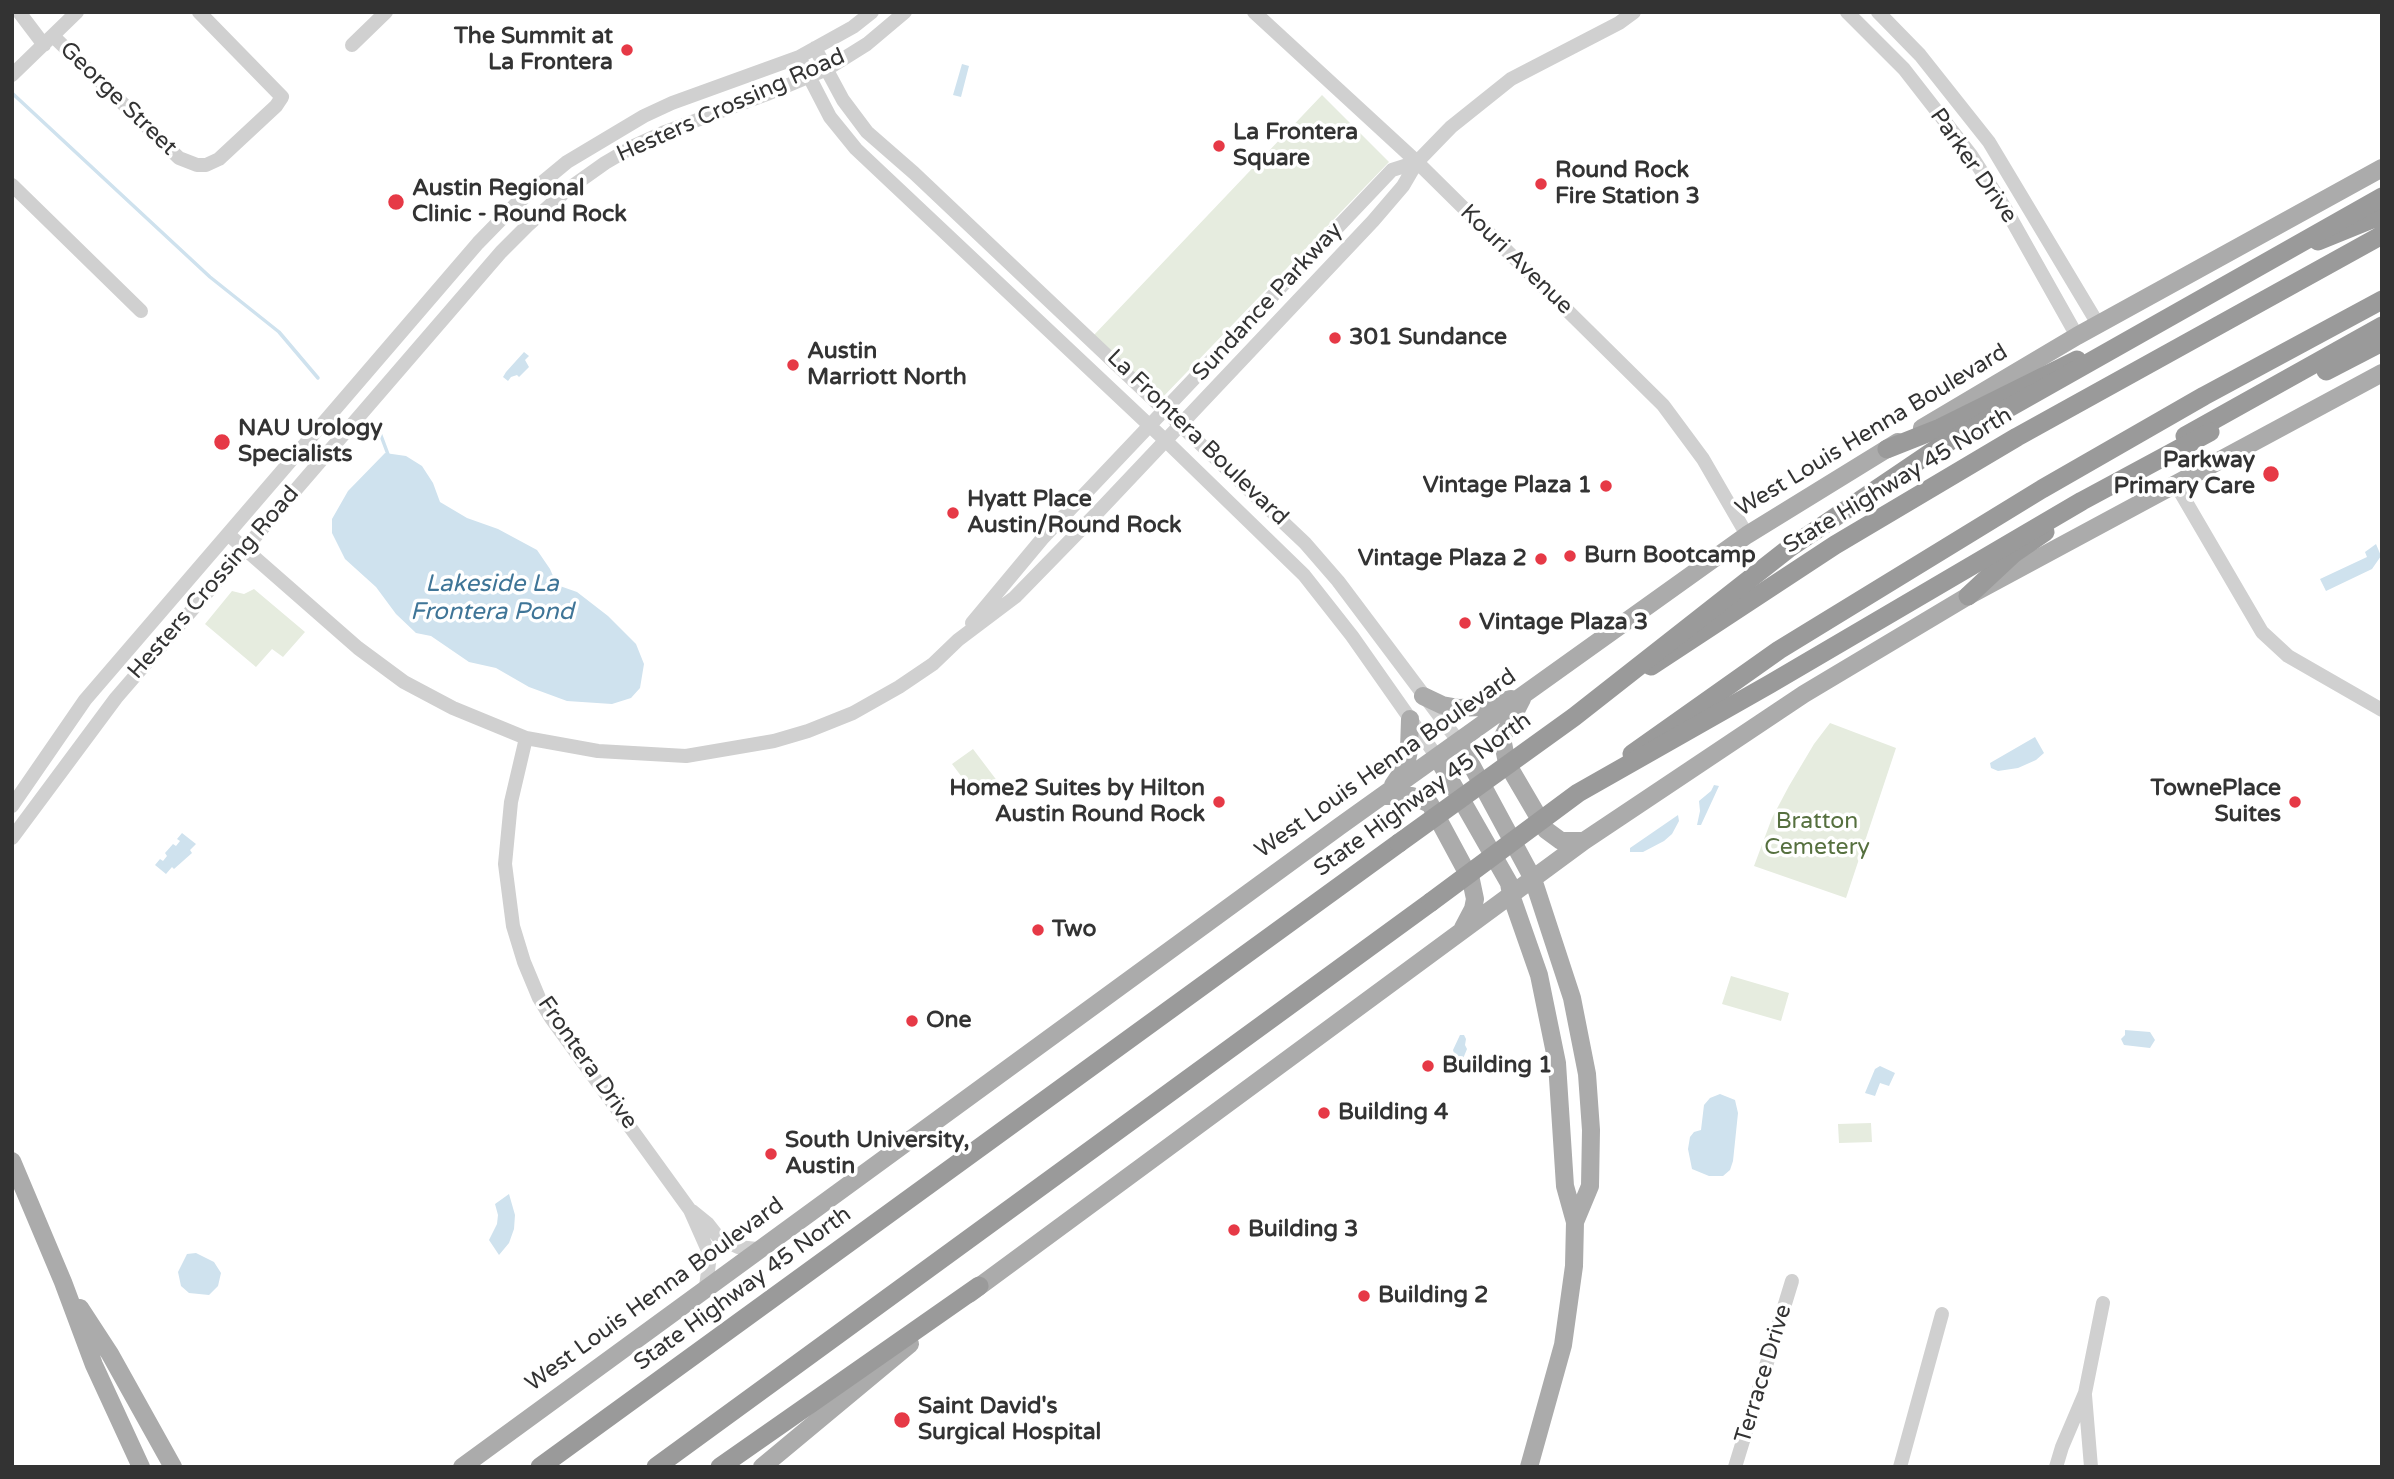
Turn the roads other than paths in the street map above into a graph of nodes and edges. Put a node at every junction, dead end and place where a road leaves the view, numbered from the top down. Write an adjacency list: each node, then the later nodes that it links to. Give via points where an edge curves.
1 (19, 12): 11 (street)
2 (77, 12): 11 (street)
3 (199, 12): 11 (street, George Street, via 282,97 219,159 206,165 179,158)
4 (386, 12): 12 (street)
5 (873, 12): 13 (street, Hesters Crossing Road)
6 (905, 12): 15 (street, Hesters Crossing Road)
7 (1254, 12): 20 (street, Kouri Avenue)
8 (1634, 12): 20 (street, Sundance Parkway, via 1511,79 1451,127)
9 (1878, 12): 18 (street, Parker Drive, via 1920,55)
10 (1853, 14): 19 (street, Parker Drive)
11 (48, 40): 16 (street)
12 (352, 46)
13 (815, 48): 14 (street, Hesters Crossing Road); 15 (street, La Frontera Boulevard)
14 (799, 57): 17 (street, La Frontera Boulevard); 39 (street, Hesters Crossing Road, via 644,116 567,162 515,205)
15 (827, 69): 17 (street, Hesters Crossing Road); 33 (street, La Frontera Boulevard, via 867,132)
16 (12, 75)
17 (810, 77): 34 (street, La Frontera Boulevard, via 831,117 856,149); 41 (street, Hesters Crossing Road, via 654,136 567,190 501,252)
18 (1989, 142): 19 (street); 28 (street, Parker Drive)
19 (1971, 155): 30 (street, Parker Drive)
20 (1417, 162): 33 (street, Sundance Parkway, via 1392,170); 35 (street, Sundance Parkway, via 1381,212); 40 (street, Kouri Avenue, via 1663,405 1703,458)
21 (2382, 167): 28 (main road, West Louis Henna Boulevard)
22 (12, 185): 27 (street)
23 (2382, 197): 47 (highway, bridge, via 1936,449 1743,582)
24 (2382, 215): 37 (highway, via 2307,245 1940,428)
25 (2382, 235): 47 (highway, State Highway 45 North, bridge, via 2017,437 1835,545)
26 (2382, 300): 53 (highway, bridge, via 2042,489 1779,650)
27 (141, 312)
28 (2098, 324): 30 (main road, West Louis Henna Boulevard)
29 (2382, 326): 42 (highway, via 2166,446 2013,554)
30 (2077, 336): 37 (main road, West Louis Henna Boulevard)
31 (2382, 342): 53 (highway, bridge, via 2082,501)
32 (2382, 373): 38 (main road)
33 (1165, 411): 34 (street, Sundance Parkway); 35 (street, La Frontera Boulevard)
34 (1150, 426): 36 (street, La Frontera Boulevard); 43 (street, Sundance Parkway, via 1042,539)
35 (1181, 426): 36 (street, Sundance Parkway); 44 (street, La Frontera Boulevard, via 1320,560)
36 (1166, 440): 43 (street, Sundance Parkway, via 1015,597); 48 (street, La Frontera Boulevard, via 1311,583)
37 (1887, 449): 40 (main road, West Louis Henna Boulevard)
38 (2175, 483): 42 (main road); 46 (street, via 2262,632 2288,656)
39 (229, 535): 41 (street, Sundance Parkway); 51 (street, Hesters Crossing Road, via 85,700)
40 (1747, 535): 45 (main road, West Louis Henna Boulevard)
41 (244, 548): 49 (street, Sundance Parkway, via 404,682); 56 (street, Hesters Crossing Road, via 116,698)
42 (1968, 596): 57 (main road, via 1804,694)
43 (958, 640): 49 (street, Sundance Parkway, via 933,664 853,713 774,741 686,756 598,751)
44 (1423, 696): 45 (main road, via 1459,708); 50 (street, La Frontera Boulevard)
45 (1524, 696): 50 (main road, West Louis Henna Boulevard); 57 (main road, via 1502,738 1506,758 1546,830 1561,841)
46 (2382, 709)
47 (1574, 717): 77 (highway, State Highway 45 North, bridge)
48 (1410, 719): 52 (street, La Frontera Boulevard); 54 (main road, via 1406,766)
49 (526, 738): 64 (street, Frontera Drive, via 511,802 505,864 513,926 524,962 551,1018)
50 (1459, 742): 52 (main road, West Louis Henna Boulevard); 58 (main road, La Frontera Boulevard)
51 (48, 755): 55 (street, Hesters Crossing Road); 56 (street, via 51,769 18,819)
52 (1437, 757): 54 (main road, West Louis Henna Boulevard); 59 (main road, La Frontera Boulevard, via 1509,883)
53 (1578, 793): 78 (highway, bridge)
54 (1384, 796): 60 (main road, via 1412,796 1430,804 1471,880 1474,909); 66 (main road, West Louis Henna Boulevard)
55 (12, 806)
56 (14, 835)
57 (1584, 841): 58 (main road)
58 (1532, 878): 59 (main road); 61 (main road, La Frontera Boulevard, via 1572,998)
59 (1511, 895): 60 (main road); 62 (main road, La Frontera Boulevard, via 1539,975)
60 (1461, 931): 69 (main road)
61 (1583, 1057): 62 (main road); 65 (main road, La Frontera Boulevard, via 1591,1130 1590,1186)
62 (1558, 1063): 65 (main road, La Frontera Boulevard, via 1565,1186)
63 (12, 1161): 68 (main road)
64 (690, 1210): 66 (street, via 719,1238); 70 (street, via 710,1255)
65 (1575, 1222): 81 (main road, via 1563,1345)
66 (757, 1250): 70 (main road, West Louis Henna Boulevard)
67 (1793, 1281): 82 (street, Terrace Drive)
68 (63, 1282): 74 (main road, via 94,1365); 75 (main road, via 110,1354)
69 (979, 1286): 79 (highway); 80 (main road)
70 (706, 1287): 76 (main road, West Louis Henna Boulevard)
71 (2103, 1303): 73 (street)
72 (1942, 1314): 83 (street)
73 (2085, 1393): 84 (street); 85 (street)
74 (141, 1467)
75 (173, 1467)
76 (462, 1467)
77 (540, 1467)
78 (656, 1467)
79 (720, 1467)
80 (762, 1467)
81 (1529, 1467)
82 (1735, 1467)
83 (1900, 1467)
84 (2056, 1467)
85 (2091, 1467)

